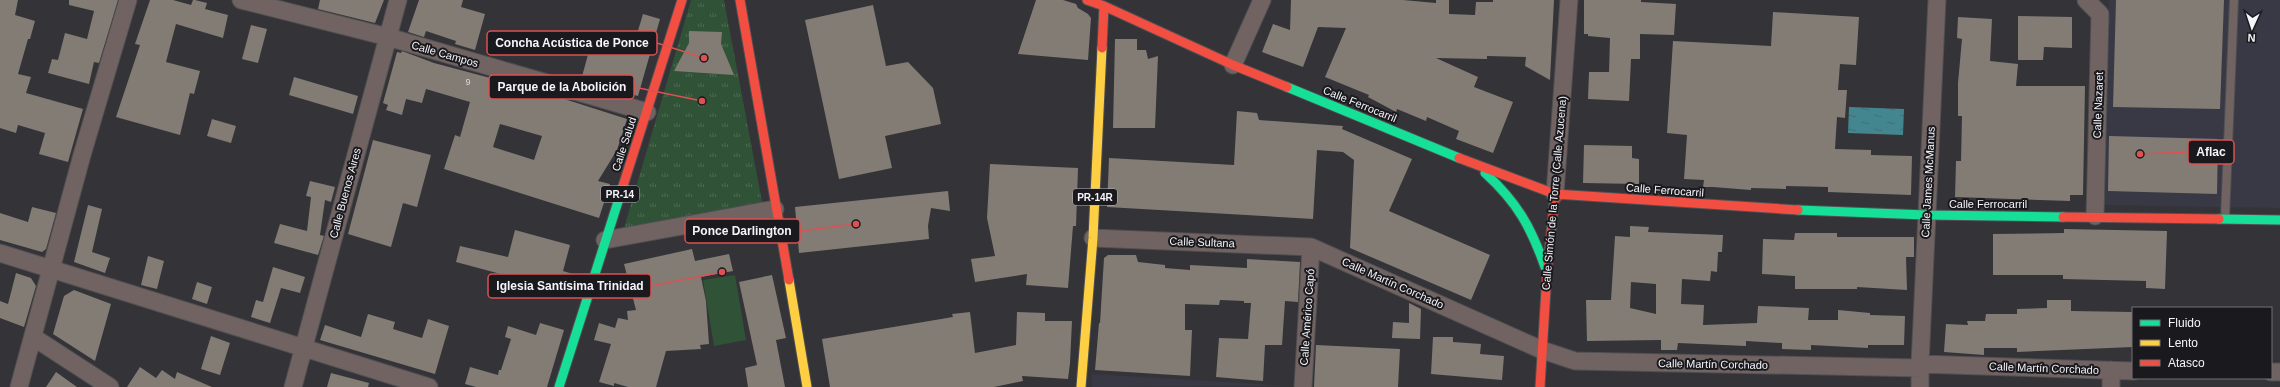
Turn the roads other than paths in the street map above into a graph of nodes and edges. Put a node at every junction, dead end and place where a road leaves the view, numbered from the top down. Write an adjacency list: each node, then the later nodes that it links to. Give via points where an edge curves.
1 (128, 0): 28 (street, via 82,155)
2 (241, 0): 14 (street, Calle Campos)
3 (398, 0): 14 (street, Calle Buenos Aires)
4 (682, 0): 16 (street, Calle Salud / PR-14)
5 (740, 0): 19 (street)
6 (1087, 0): 12 (street, Calle Ferrocarril)
7 (1262, 0): 15 (street)
8 (1569, 0): 18 (street, Calle Simón de la Torre (Calle Azucena))
9 (1937, 0): 20 (street, Calle James McManus)
10 (2086, 0): 13 (street, Calle Nazaret)
11 (2234, 0): 22 (lane)
12 (1104, 3): 15 (street, Calle Ferrocarril); 24 (street, PR-14R)
13 (2101, 7): 21 (street, Calle Nazaret)
14 (388, 37): 16 (street, Calle Campos); 31 (street, Calle Buenos Aires)
15 (1233, 65): 17 (street, Calle Ferrocarril)
16 (647, 112): 25 (street, Calle Salud / PR-14)
17 (1475, 164): 18 (street, Calle Ferrocarril); 29 (street, via 1521,209)
18 (1555, 194): 20 (street, Calle Ferrocarril, via 1734,207); 29 (street, Calle Simón de la Torre (Calle Azucena))
19 (775, 209): 25 (street); 41 (street)
20 (1926, 215): 21 (street, Calle Ferrocarril); 33 (street, Calle James McManus)
21 (2095, 216): 22 (street, Calle Ferrocarril)
22 (2225, 219): 23 (street, Calle Ferrocarril)
23 (2280, 220)
24 (1093, 238): 26 (street, Calle Sultana); 42 (street, PR-14R)
25 (605, 240): 40 (street, Calle Salud / PR-14)
26 (1311, 247): 32 (street, Calle Martín Corchado); 43 (street, Calle Américo Capó)
27 (0, 253): 28 (street)
28 (52, 269): 30 (street); 31 (street)
29 (1547, 272): 32 (street, Calle Simón de la Torre (Calle Azucena))
30 (34, 337): 36 (street); 37 (street)
31 (304, 349): 38 (street, Calle Buenos Aires); 39 (street)
32 (1542, 350): 33 (street, Calle Martín Corchado, via 1575,360); 44 (street, Calle Simón de la Torre (Calle Azucena))
33 (1920, 366): 35 (street, Calle Martín Corchado); 45 (street, Calle James McManus)
34 (2132, 371): 35 (street, Calle Martín Corchado)
35 (2111, 379)
36 (19, 387)
37 (110, 387)
38 (293, 387)
39 (430, 387)
40 (559, 387)
41 (807, 387)
42 (1081, 387)
43 (1303, 387)
44 (1540, 387)
45 (1920, 387)

